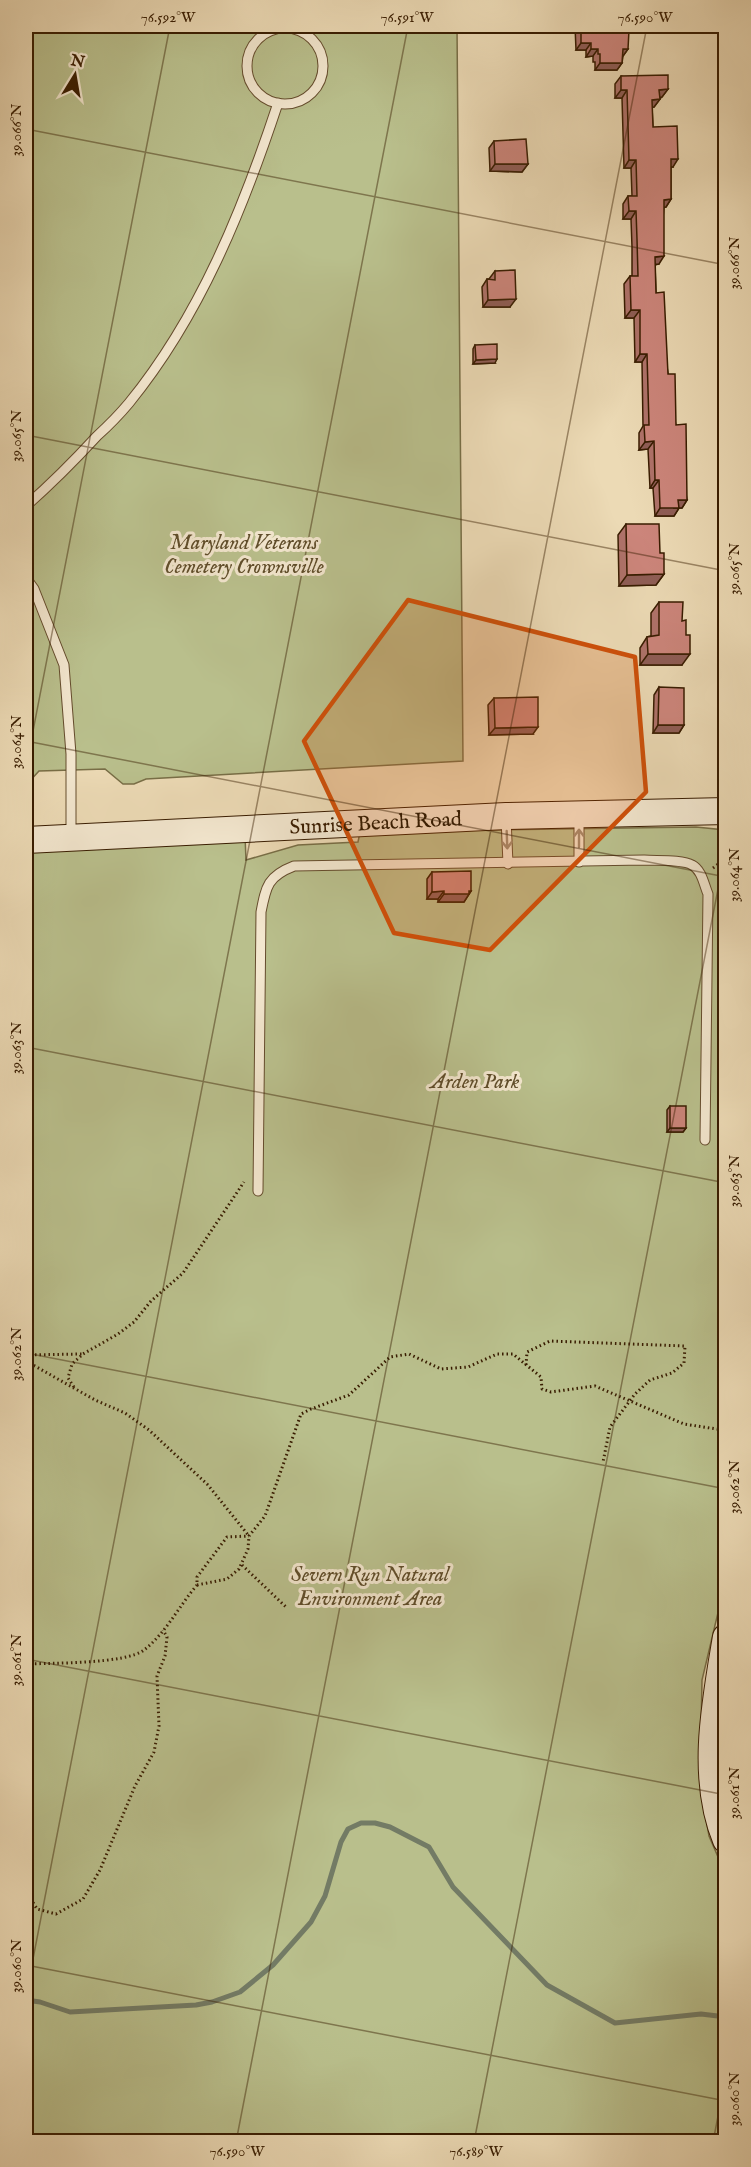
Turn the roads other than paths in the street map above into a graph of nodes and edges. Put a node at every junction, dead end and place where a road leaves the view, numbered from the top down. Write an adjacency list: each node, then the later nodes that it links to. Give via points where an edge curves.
1 (278, 103): 1 (lane, via 293,103 307,97 318,87 323,73 323,58 317,44 293,28 278,28 264,34 253,45 248,58 248,73 254,87 264,98); 2 (lane, via 247,194 174,341 128,404)
2 (26, 506)
3 (26, 578): 7 (lane, via 64,665 71,754)
4 (726, 811): 5 (street, Sunrise Beach Road)
5 (579, 815): 6 (street, Sunrise Beach Road); 9 (lane, one-way to 5)
6 (506, 816): 7 (street, Sunrise Beach Road); 10 (lane, one-way to 10)
7 (71, 838): 8 (street, Sunrise Beach Road)
8 (26, 840)
9 (579, 862): 10 (lane); 11 (lane, via 676,862 692,865 700,874 708,894)
10 (508, 864): 12 (lane, via 294,866 277,873 265,892 261,912)
11 (705, 1140)
12 (258, 1191)
13 (726, 1637): 14 (street, via 712,1748 715,1805)
14 (726, 1840)

